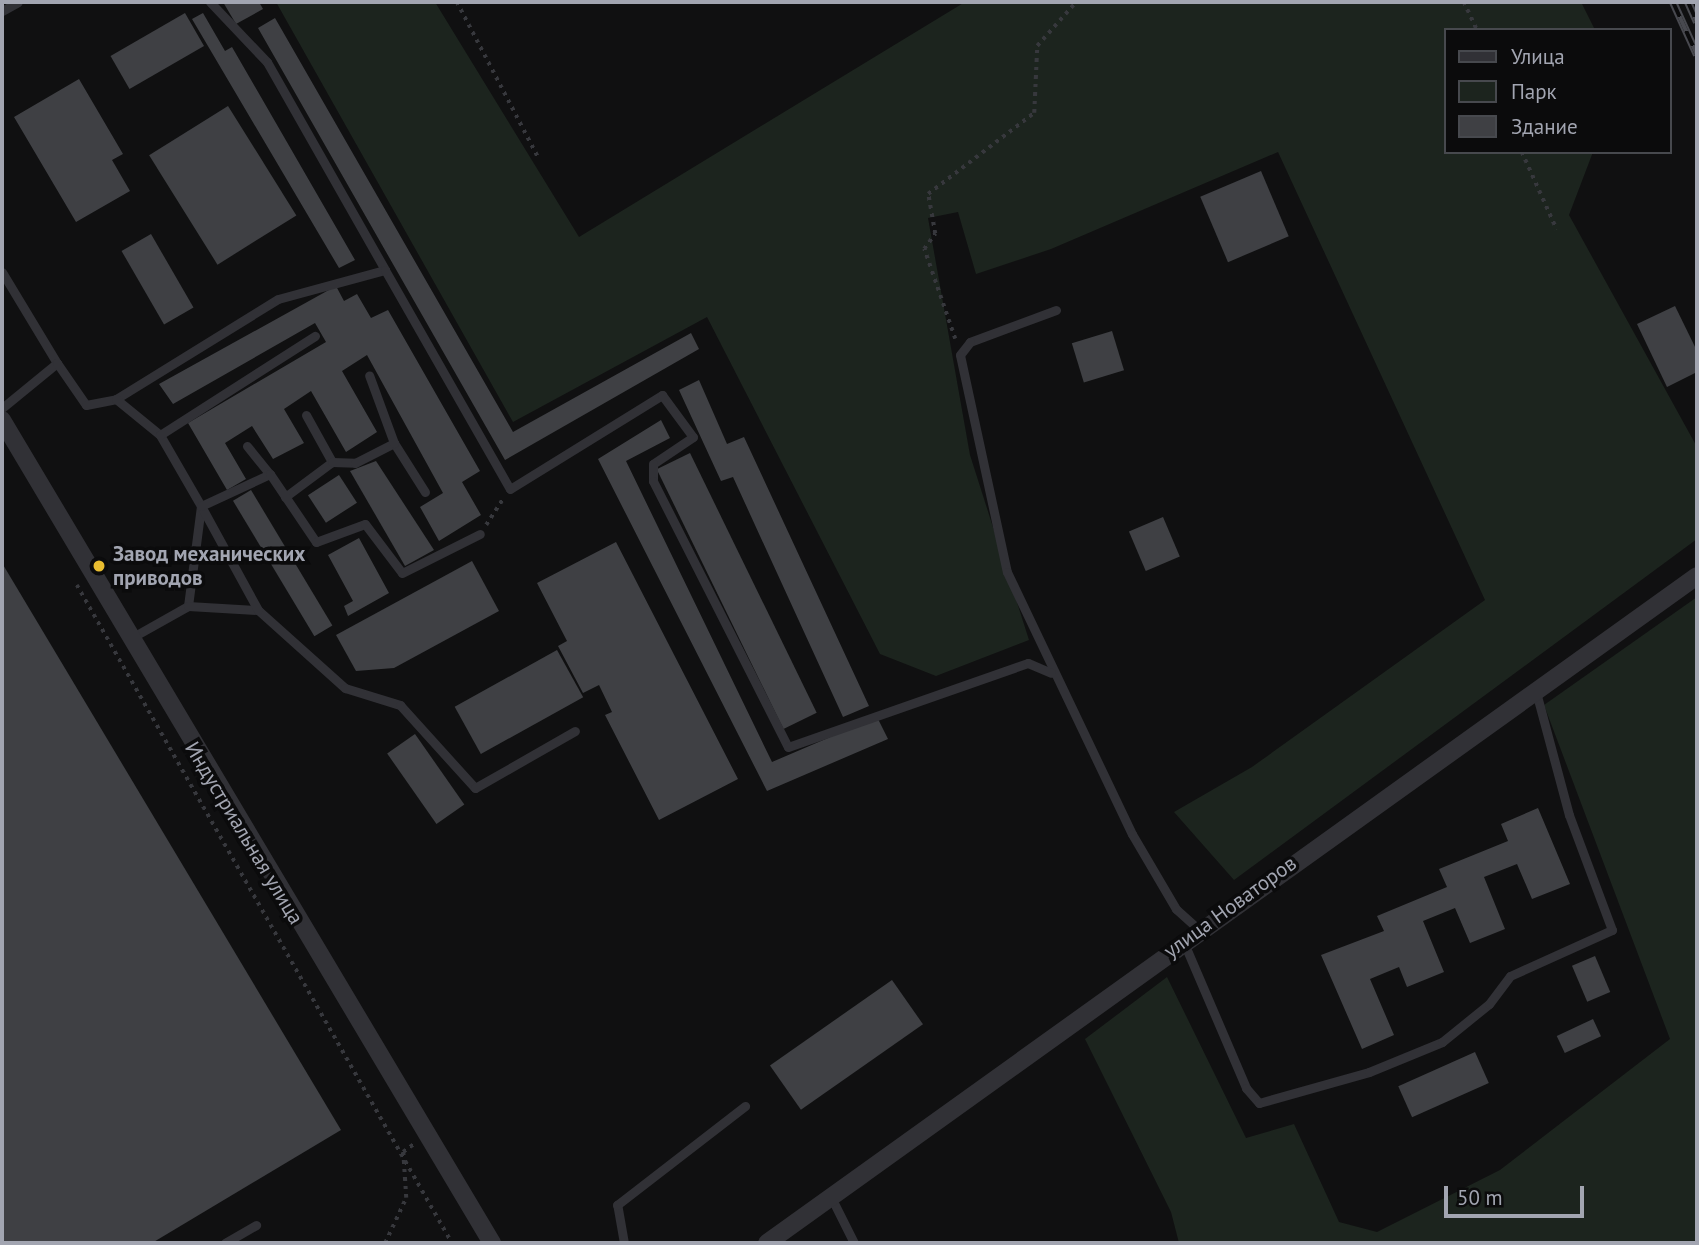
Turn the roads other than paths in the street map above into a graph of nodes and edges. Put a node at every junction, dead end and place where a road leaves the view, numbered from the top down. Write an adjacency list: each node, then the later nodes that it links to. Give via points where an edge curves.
1 (18, 2): 3 (lane)
2 (210, 2): 4 (lane, via 267,62)
3 (2, 11)
4 (385, 270): 10 (lane, via 278,299); 27 (lane, via 510,489 662,395 693,437 653,464 653,481 788,747 1028,663)
5 (2, 272): 8 (lane)
6 (1056, 310): 27 (lane, via 970,342 960,355 1007,572)
7 (315, 336): 14 (lane)
8 (57, 363): 10 (lane, via 86,405); 11 (lane)
9 (369, 375): 15 (lane)
10 (116, 399): 14 (lane)
11 (2, 408)
12 (306, 415): 17 (lane)
13 (2, 420): 26 (street, Индустриальная улица)
14 (160, 435): 21 (lane)
15 (394, 443): 17 (lane, via 355,463); 19 (lane)
16 (247, 446): 18 (lane)
17 (332, 462): 20 (lane)
18 (270, 474): 20 (lane); 21 (lane)
19 (425, 492)
20 (285, 497): 22 (lane, via 316,542 365,524 402,573)
21 (201, 506): 24 (lane); 25 (lane)
22 (480, 534)
23 (1697, 576): 28 (street, улица Новаторов)
24 (188, 606): 25 (lane); 26 (lane)
25 (258, 610): 29 (lane, via 345,688 400,705 475,788)
26 (130, 639): 36 (street, Индустриальная улица)
27 (1051, 673): 30 (lane, via 1132,835 1176,909)
28 (1536, 690): 30 (street, улица Новаторов); 31 (lane, via 1569,815 1612,930 1510,976 1489,1004 1442,1042 1369,1072 1259,1103 1246,1088)
29 (575, 731)
30 (1199, 930): 31 (street, улица Новаторов)
31 (1184, 941): 33 (street, улица Новаторов)
32 (745, 1106): 37 (lane, via 617,1205)
33 (831, 1197): 38 (street, улица Новаторов); 39 (lane)
34 (256, 1225): 35 (lane)
35 (225, 1243)
36 (492, 1243)
37 (624, 1243)
38 (767, 1243)
39 (854, 1243)

